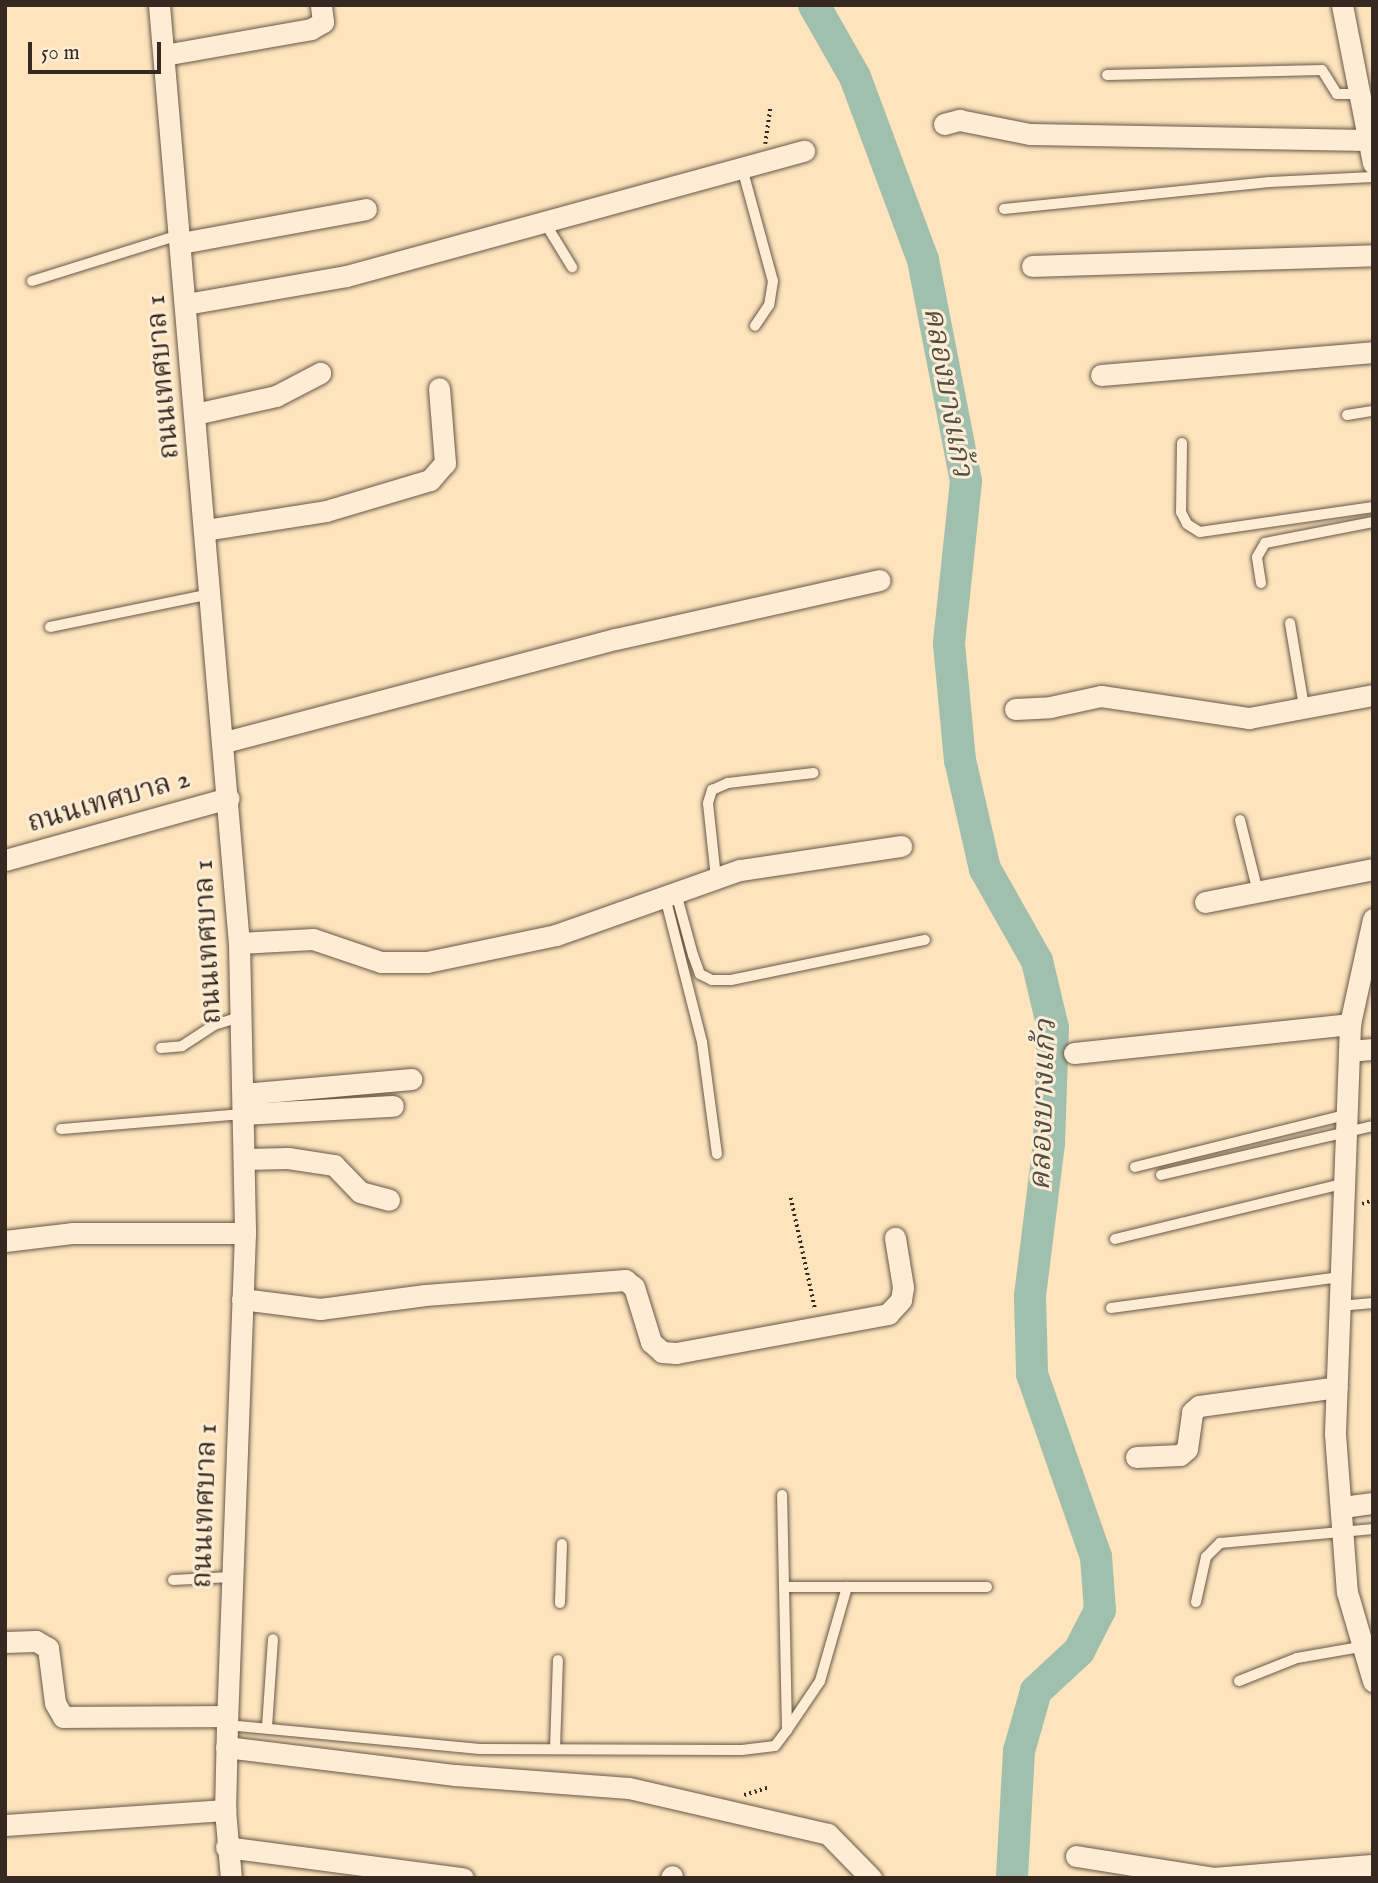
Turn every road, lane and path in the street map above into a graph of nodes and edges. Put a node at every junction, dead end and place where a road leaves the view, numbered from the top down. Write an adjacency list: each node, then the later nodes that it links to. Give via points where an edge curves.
1 (159, 5): 4 (street, ถนนเทศบาล 1)
2 (321, 5): 4 (street, via 323,22 311,29)
3 (1342, 5): 6 (street)
4 (164, 55): 17 (street, ถนนเทศบาล 1)
5 (1107, 75): 6 (lane, via 1314,69 1329,75 1331,90 1337,94)
6 (1358, 94): 9 (street)
7 (770, 108): 12 (path)
8 (944, 124): 9 (street, via 959,120 1030,134)
9 (1367, 140): 11 (street)
10 (804, 151): 12 (street)
11 (1373, 163)
12 (752, 166): 16 (street); 23 (lane, via 773,281 769,305)
13 (1373, 177): 15 (lane, via 1270,182)
14 (366, 209): 17 (street)
15 (1004, 209)
16 (545, 223): 19 (lane); 22 (street, via 346,276)
17 (180, 239): 21 (lane); 22 (street, ถนนเทศบาล 1)
18 (1373, 255): 20 (street)
19 (572, 267)
20 (1032, 267)
21 (32, 281)
22 (186, 304): 29 (street, ถนนเทศบาล 1)
23 (755, 326)
24 (1373, 352): 26 (street)
25 (320, 373): 29 (street, via 276,396)
26 (1101, 375)
27 (439, 388): 34 (street, via 445,463 430,481 326,511)
28 (1373, 411): 30 (lane)
29 (195, 414): 34 (street, ถนนเทศบาล 1)
30 (1347, 415)
31 (1182, 443): 32 (lane, via 1181,512 1186,524 1200,532)
32 (1373, 507)
33 (1373, 522): 36 (lane, via 1265,543 1257,557)
34 (205, 530): 37 (street, ถนนเทศบาล 1)
35 (879, 580): 43 (street, via 616,639)
36 (1261, 583)
37 (211, 594): 39 (lane); 43 (street, ถนนเทศบาล 1)
38 (1290, 623): 41 (lane)
39 (50, 627)
40 (1373, 695): 41 (street)
41 (1304, 707): 42 (street, via 1228,717 1101,696)
42 (1015, 709)
43 (225, 742): 45 (street, ถนนเทศบาล 1)
44 (813, 773): 50 (lane, via 728,783 712,790 708,803)
45 (229, 798): 48 (street, ถนนเทศบาล 2); 56 (street, ถนนเทศบาล 1)
46 (1240, 820): 51 (lane)
47 (901, 846): 50 (street)
48 (5, 860)
49 (1373, 870): 51 (street)
50 (716, 878): 52 (street)
51 (1258, 892): 53 (street)
52 (671, 895): 55 (lane, via 700,974 712,980 731,980); 56 (street, via 547,938 427,962 381,962 313,939); 69 (lane, via 702,1042)
53 (1205, 902)
54 (1373, 919): 58 (street)
55 (925, 940)
56 (239, 943): 57 (street, ถนนเทศบาล 1)
57 (241, 1017): 59 (lane, via 214,1025 182,1046); 64 (street, ถนนเทศบาล 1)
58 (1350, 1024): 61 (street); 62 (street)
59 (161, 1048)
60 (1373, 1049): 61 (street)
61 (1349, 1051): 66 (street)
62 (1074, 1053)
63 (411, 1079): 64 (street)
64 (243, 1104): 65 (street); 68 (lane); 70 (street, ถนนเทศบาล 1)
65 (393, 1106)
66 (1344, 1124): 67 (lane); 71 (lane); 72 (lane); 73 (street)
67 (1373, 1126)
68 (61, 1129)
69 (717, 1154)
70 (244, 1159): 75 (street, via 288,1158 334,1165 360,1192); 76 (street, ถนนเทศบาล 1)
71 (1135, 1167)
72 (1161, 1175)
73 (1342, 1184): 78 (lane); 80 (street)
74 (791, 1199): 85 (path)
75 (389, 1200)
76 (245, 1233): 79 (street, via 72,1233); 81 (street, ถนนเทศบาล 1)
77 (895, 1238): 85 (street, via 903,1287 896,1308 888,1314)
78 (1115, 1239)
79 (5, 1241)
80 (1340, 1277): 83 (street); 84 (lane)
81 (242, 1299): 85 (street, via 320,1308 411,1296 625,1280 634,1287 651,1342 662,1352); 94 (street, ถนนเทศบาล 1)
82 (1373, 1303): 83 (lane)
83 (1339, 1306): 86 (street)
84 (1111, 1308)
85 (819, 1327)
86 (1337, 1387): 87 (street, via 1199,1406 1192,1412 1190,1441 1180,1455); 90 (street, via 1335,1434)
87 (1136, 1457)
88 (782, 1495): 96 (lane)
89 (1373, 1503): 90 (street)
90 (1343, 1507): 92 (street)
91 (1373, 1529): 92 (lane)
92 (1343, 1534): 99 (lane, via 1220,1543 1206,1557); 103 (street, via 1347,1592)
93 (562, 1544): 100 (lane)
94 (232, 1577): 95 (lane); 107 (street, ถนนเทศบาล 1)
95 (173, 1580)
96 (784, 1587): 97 (lane); 109 (lane)
97 (847, 1587): 98 (lane); 109 (lane, via 820,1681)
98 (987, 1587)
99 (1196, 1602)
100 (560, 1603)
101 (273, 1639): 108 (lane)
102 (5, 1642): 107 (street, via 36,1641 48,1648 55,1703 63,1717)
103 (1360, 1647): 105 (lane, via 1297,1658); 106 (street)
104 (558, 1660): 111 (lane)
105 (1239, 1681)
106 (1373, 1681)
107 (227, 1721): 108 (lane); 110 (street, ถนนเทศบาล 1)
108 (267, 1727): 111 (lane, via 480,1749)
109 (787, 1730): 111 (lane, via 775,1746 742,1750)
110 (226, 1747): 112 (street, ถนนเทศบาล 1); 119 (street, via 455,1775 629,1788 834,1838)
111 (555, 1749)
112 (225, 1810): 113 (street); 114 (street, ถนนเทศบาล 1)
113 (5, 1825)
114 (226, 1847): 117 (street, ถนนเทศบาล 1); 118 (street)
115 (1076, 1856): 116 (street, via 1213,1878)
116 (1371, 1865)
117 (231, 1878)
118 (463, 1878)
119 (871, 1878)

